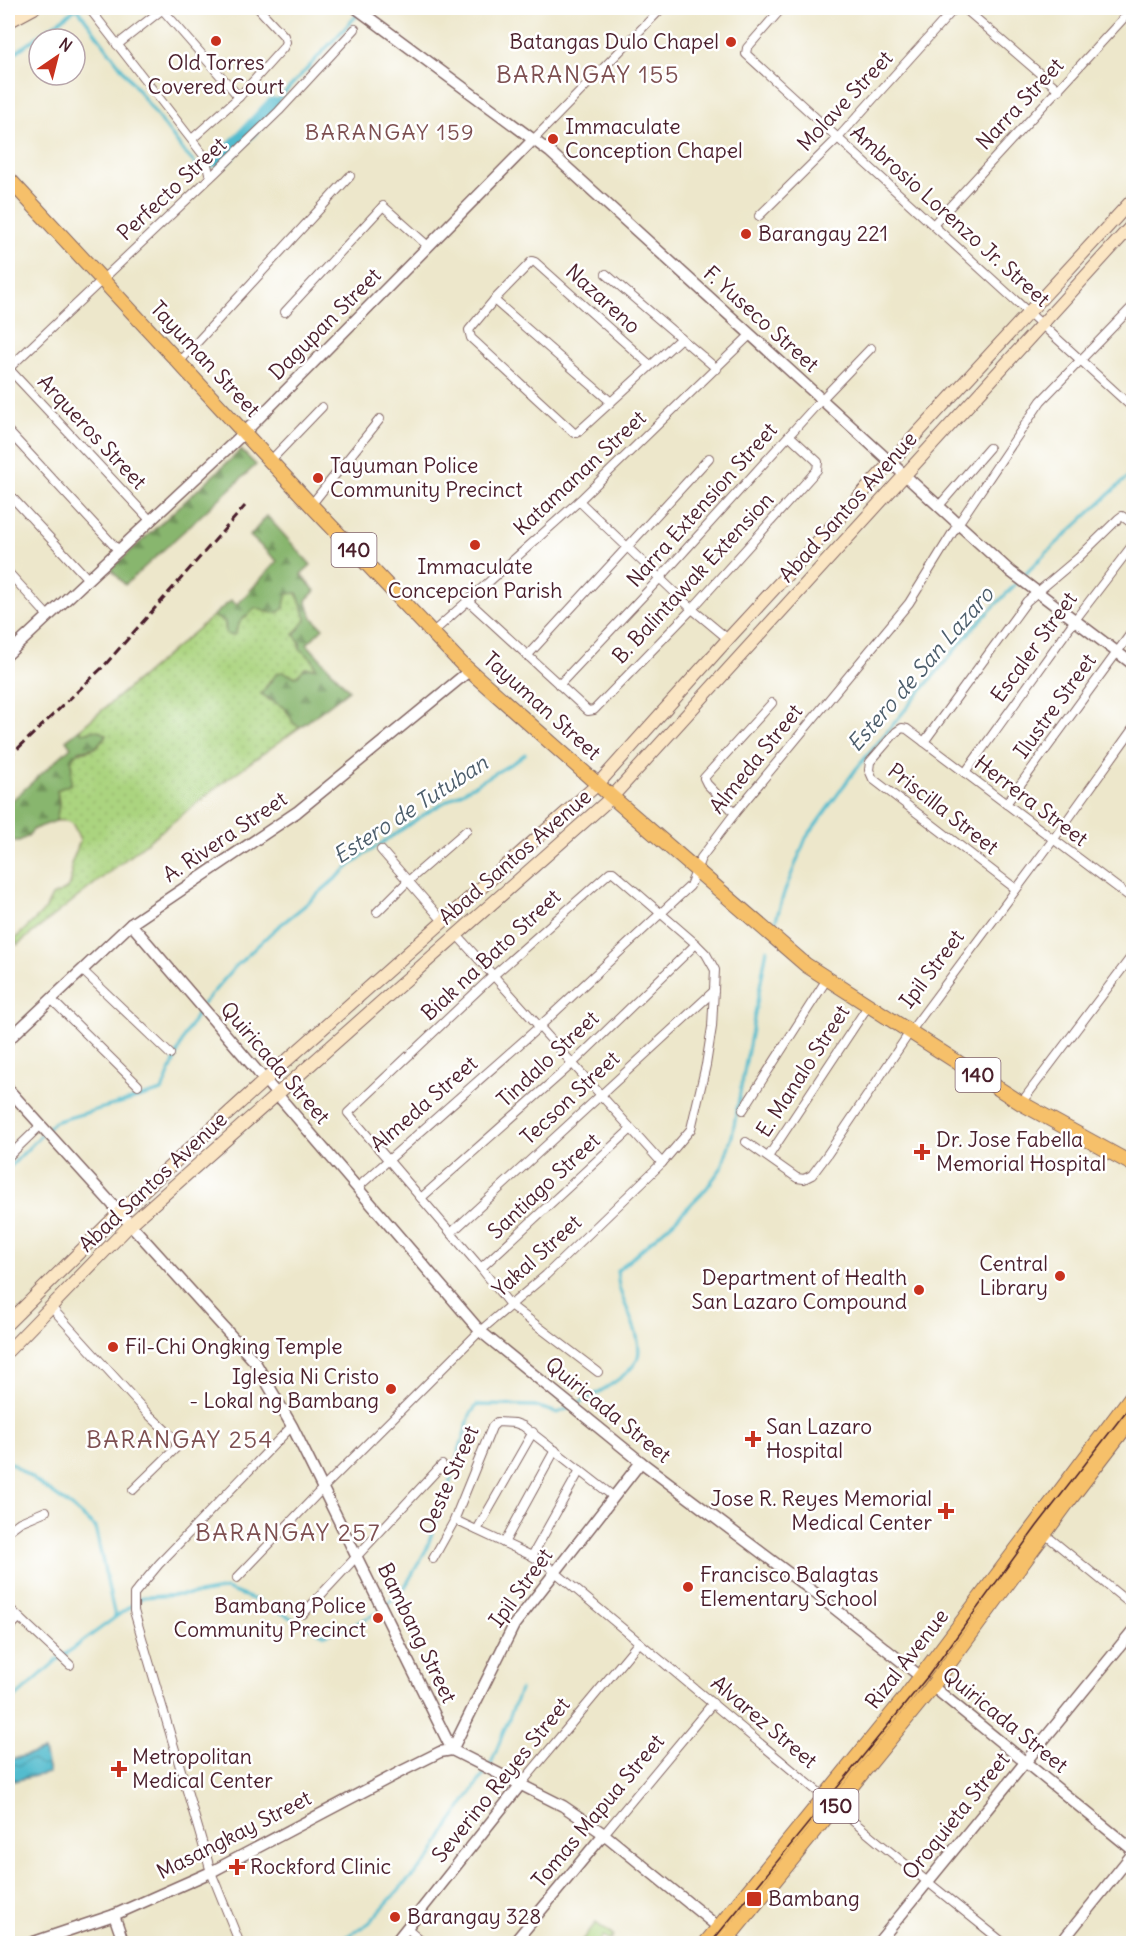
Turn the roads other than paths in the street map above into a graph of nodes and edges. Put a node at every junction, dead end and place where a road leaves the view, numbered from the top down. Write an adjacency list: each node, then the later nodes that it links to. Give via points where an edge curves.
1 (89, 8): 14 (street)
2 (163, 8): 14 (street); 16 (street)
3 (258, 8): 16 (street, via 286,42)
4 (356, 8): 19 (street, F. Yuseco Street)
5 (782, 8): 18 (street, Ambrosio Lorenzo Jr. Street, via 746,54)
6 (955, 8): 18 (street, Molave Street)
7 (964, 8): 15 (street)
8 (1133, 8): 15 (street, Narra Street)
9 (30, 10): 11 (main road); 13 (main road)
10 (659, 11): 19 (street, Dagupan Street)
11 (8, 22)
12 (356, 29): 20 (street, Perfecto Street, via 279,111)
13 (8, 32)
14 (117, 45): 17 (street)
15 (1059, 90): 26 (street, Narra Street)
16 (239, 97): 17 (street)
17 (192, 139): 20 (street, via 206,158)
18 (837, 139): 24 (street, Molave Street); 26 (street, Ambrosio Lorenzo Jr. Street)
19 (533, 140): 27 (street, Dagupan Street); 35 (street, F. Yuseco Street)
20 (210, 174): 29 (street, Perfecto Street)
21 (350, 176): 39 (street)
22 (8, 178): 29 (main road, Tayuman Street / 140)
23 (1134, 198): 33 (main road, Abad Santos Avenue)
24 (759, 216)
25 (1134, 223): 34 (main road, Abad Santos Avenue)
26 (933, 225): 33 (street, Ambrosio Lorenzo Jr. Street)
27 (428, 246): 32 (street, via 383,206); 49 (street, Dagupan Street)
28 (606, 274): 36 (street)
29 (102, 280): 39 (main road, Tayuman Street / 140); 41 (street, Perfecto Street)
30 (494, 300): 40 (street, Nazareno, via 535,262); 44 (street); 44 (street, via 469,334 574,433)
31 (1134, 305): 38 (street, Almeda Street)
32 (285, 312)
33 (1029, 313): 34 (street, Ambrosio Lorenzo Jr. Street); 54 (main road, Abad Santos Avenue)
34 (1041, 324): 38 (street, Ambrosio Lorenzo Jr. Street); 55 (main road, Abad Santos Avenue)
35 (750, 335): 42 (street, Katamanan Street); 43 (street, F. Yuseco Street)
36 (681, 338): 40 (street); 42 (street)
37 (871, 348): 43 (street, Narra Extension Street)
38 (1080, 361): 46 (street, Ambrosio Lorenzo Jr. Street); 61 (street, Almeda Street, via 1041,401)
39 (179, 362): 49 (main road, Tayuman Street / 140)
40 (650, 365): 44 (street)
41 (8, 368): 60 (street, Arqueros Street)
42 (717, 369): 57 (street, Katamanan Street)
43 (821, 400): 50 (street, Narra Extension Street); 54 (street, F. Yuseco Street)
44 (611, 402)
45 (322, 407): 53 (street)
46 (1134, 409)
47 (380, 419): 58 (street)
48 (8, 431): 65 (street)
49 (244, 433): 53 (main road, Tayuman Street / 140); 60 (street, Dagupan Street)
50 (789, 436): 67 (street, Narra Extension Street); 71 (street, B. Balintawak Extension, via 819,466)
51 (989, 448): 59 (street)
52 (709, 458): 64 (street)
53 (270, 461): 58 (main road, Tayuman Street / 140)
54 (890, 464): 55 (street, F. Yuseco Street); 76 (main road, Abad Santos Avenue)
55 (903, 475): 59 (street, F. Yuseco Street); 89 (main road, Abad Santos Avenue)
56 (8, 492): 68 (street)
57 (579, 501): 64 (street); 70 (street, Katamanan Street)
58 (311, 505): 75 (main road, Tayuman Street / 140)
59 (938, 507): 61 (street, F. Yuseco Street)
60 (151, 520): 65 (street, Dagupan Street)
61 (958, 524): 69 (street, F. Yuseco Street); 91 (street, Almeda Street, via 909,603)
62 (1134, 525): 69 (street, via 1122,516 1078,558)
63 (1134, 543): 73 (street, Escaler Street)
64 (628, 547): 67 (street); 79 (street)
65 (118, 550): 68 (street, Dagupan Street)
66 (8, 572): 72 (street)
67 (660, 578): 71 (street); 82 (street, Narra Extension Street)
68 (88, 579): 72 (street, Dagupan Street)
69 (1033, 588): 73 (street, F. Yuseco Street); 86 (street, via 1027,602)
70 (467, 600): 75 (street, Katamanan Street); 79 (street)
71 (692, 609): 76 (street); 82 (street, B. Balintawak Extension, via 591,712)
72 (48, 616): 77 (street, Dagupan Street)
73 (1075, 620): 78 (street, F. Yuseco Street); 87 (street, Escaler Street)
74 (1134, 629): 78 (street, Ilustre Street)
75 (432, 633): 81 (main road, Tayuman Street / 140)
76 (728, 639): 88 (main road, Abad Santos Avenue)
77 (8, 651)
78 (1117, 652): 80 (street, F. Yuseco Street); 90 (street, Ilustre Street)
79 (527, 656): 82 (street)
80 (1134, 664)
81 (469, 670): 88 (main road, Tayuman Street / 140); 102 (street, A. Rivera Street, via 297,812)
82 (559, 685)
83 (772, 703): 91 (street, via 704,778)
84 (1134, 727): 93 (street, Ipil Street)
85 (907, 729): 86 (street, Herrera Street); 97 (street, Priscilla Street, via 896,732 870,762 873,779)
86 (924, 742): 87 (street, Herrera Street)
87 (965, 773): 90 (street, Herrera Street)
88 (598, 784): 89 (main road, Tayuman Street / 140); 101 (main road, Abad Santos Avenue)
89 (612, 797): 95 (main road, Tayuman Street / 140); 103 (main road, Abad Santos Avenue)
90 (1006, 804): 93 (street, Herrera Street)
91 (735, 813): 95 (street, Almeda Street)
92 (467, 830): 96 (street)
93 (1053, 840): 97 (street, Ipil Street); 98 (street, Herrera Street)
94 (381, 850): 96 (street)
95 (696, 870): 100 (street, Almeda Street, via 690,886); 108 (main road, Tayuman Street / 140, via 786,950)
96 (407, 882): 99 (street); 101 (street)
97 (1016, 889): 113 (street, Ipil Street)
98 (1134, 900)
99 (377, 912)
100 (661, 915): 104 (street, Yakal Street); 107 (street, Biak na Bato Street, via 610,872); 112 (street, Almeda Street)
101 (443, 921): 117 (main road, Abad Santos Avenue)
102 (130, 924): 106 (street, A. Rivera Street); 117 (street, Quiricada Street)
103 (456, 934): 107 (street); 120 (main road, Abad Santos Avenue)
104 (696, 944): 109 (street, Yakal Street, via 715,970); 116 (street, Tindalo Street)
105 (1134, 953): 122 (street)
106 (82, 970): 110 (street, A. Rivera Street); 115 (street)
107 (494, 975): 112 (street); 129 (street, Biak na Bato Street, via 348,1113)
108 (827, 979): 111 (main road, Tayuman Street / 140); 123 (street)
109 (714, 992): 121 (street, Tecson Street); 130 (street, Yakal Street, via 712,1027 694,1121)
110 (51, 999): 114 (street, A. Rivera Street); 118 (street)
111 (868, 1006): 113 (main road, Tayuman Street / 140); 128 (street, E. Manalo Street)
112 (539, 1027): 116 (street); 129 (street, Almeda Street)
113 (910, 1032): 122 (main road, Tayuman Street / 140); 128 (street, Ipil Street, via 812,1175 797,1178)
114 (8, 1040)
115 (170, 1054)
116 (572, 1064): 121 (street); 133 (street, Tindalo Street)
117 (265, 1081): 120 (street, Quiricada Street); 134 (main road, Abad Santos Avenue)
118 (138, 1085)
119 (8, 1089): 124 (street, Bambang Street)
120 (276, 1094): 132 (street, Quiricada Street); 135 (main road, Abad Santos Avenue)
121 (600, 1095): 125 (street); 136 (street, Tecson Street)
122 (1021, 1103): 131 (main road, Tayuman Street / 140)
123 (743, 1110)
124 (45, 1129): 127 (street); 134 (street, Bambang Street)
125 (631, 1129): 130 (street); 137 (street, Santiago Street)
126 (746, 1142): 128 (street, Ipil Street)
127 (8, 1157)
128 (768, 1157)
129 (389, 1159): 132 (street, Almeda Street); 133 (street)
130 (662, 1163): 138 (street, Yakal Street)
131 (1134, 1165)
132 (357, 1188): 141 (street, Quiricada Street)
133 (421, 1198): 136 (street)
134 (120, 1212): 135 (street, Bambang Street); 140 (main road, Abad Santos Avenue)
135 (131, 1224): 139 (main road, Abad Santos Avenue); 146 (street, Bambang Street, via 255,1362)
136 (451, 1233): 137 (street)
137 (482, 1268): 138 (street)
138 (510, 1305): 141 (street, Yakal Street); 143 (street)
139 (50, 1306): 142 (main road, Abad Santos Avenue); 153 (street, via 176,1440 176,1448)
140 (8, 1323)
141 (480, 1331): 149 (street, Quiricada Street); 152 (street, Yakal Street)
142 (8, 1350)
143 (598, 1372)
144 (1134, 1394): 157 (main road, Rizal Avenue / 150)
145 (1134, 1416): 157 (main road, Rizal Avenue / 150)
146 (292, 1426): 152 (street, Bambang Street); 186 (street, via 134,1594 134,1611)
147 (533, 1432): 148 (street); 156 (street, Oeste Street, via 515,1423 496,1422); 158 (street)
148 (555, 1450): 151 (street); 160 (street)
149 (641, 1462): 154 (street, Ipil Street); 174 (street, Quiricada Street)
150 (442, 1465): 162 (street)
151 (580, 1470): 154 (street); 161 (street)
152 (323, 1488): 162 (street, Bambang Street); 165 (street, Yakal Street)
153 (133, 1490)
154 (614, 1497): 164 (street, Ipil Street)
155 (46, 1511): 159 (street)
156 (455, 1520): 158 (street, Alvarez Street); 163 (street, Oeste Street)
157 (1039, 1529): 167 (street); 174 (main road, Rizal Avenue / 150); 175 (main road, Rizal Avenue / 150)
158 (477, 1530): 160 (street, Alvarez Street)
159 (8, 1531)
160 (504, 1543): 161 (street, Alvarez Street)
161 (532, 1556): 164 (street, Alvarez Street)
162 (357, 1557): 168 (street); 179 (street, Bambang Street)
163 (433, 1559)
164 (555, 1573): 172 (street, Alvarez Street); 179 (street, Ipil Street, via 514,1625)
165 (237, 1578)
166 (8, 1607): 169 (street)
167 (1134, 1607)
168 (303, 1614)
169 (19, 1618): 170 (street); 173 (street)
170 (8, 1629)
171 (1134, 1629): 180 (street, Oroquieta Street)
172 (639, 1642): 177 (street, Alvarez Street); 181 (street, Severino Reyes Street)
173 (68, 1663)
174 (921, 1677): 175 (street, Quiricada Street); 176 (main road, Rizal Avenue / 150)
175 (932, 1686): 178 (main road, Rizal Avenue / 150); 180 (street, Quiricada Street)
176 (904, 1699): 178 (main road); 182 (main road, Rizal Avenue / 150)
177 (713, 1703): 182 (street, Alvarez Street); 184 (street, Tomas Mapua Street)
178 (916, 1708): 183 (main road, Rizal Avenue / 150)
179 (452, 1750): 181 (street); 186 (street, Masangkay Street, via 404,1770)
180 (1025, 1761): 185 (street, Quiricada Street); 187 (street, Oroquieta Street)
181 (520, 1784): 184 (street, via 563,1806); 189 (street, Severino Reyes Street)
182 (824, 1796): 183 (street, Alvarez Street); 190 (main road, Rizal Avenue / 150)
183 (836, 1806): 187 (street, Alvarez Street); 190 (main road, Rizal Avenue / 150)
184 (604, 1834): 190 (street); 196 (street, Tomas Mapua Street)
185 (1134, 1851): 200 (street)
186 (211, 1872): 188 (street, Masangkay Street); 193 (street)
187 (927, 1881): 198 (street, Oroquieta Street); 199 (street, Alvarez Street)
188 (114, 1915): 191 (street, Masangkay Street); 192 (street)
189 (407, 1928): 194 (street, Severino Reyes Street); 195 (street)
190 (727, 1938): 197 (main road, Rizal Avenue / 150)
191 (28, 1944)
192 (124, 1944)
193 (240, 1944)
194 (394, 1944)
195 (426, 1944)
196 (513, 1944)
197 (705, 1944)
198 (877, 1944)
199 (1005, 1944)
200 (1060, 1944)

